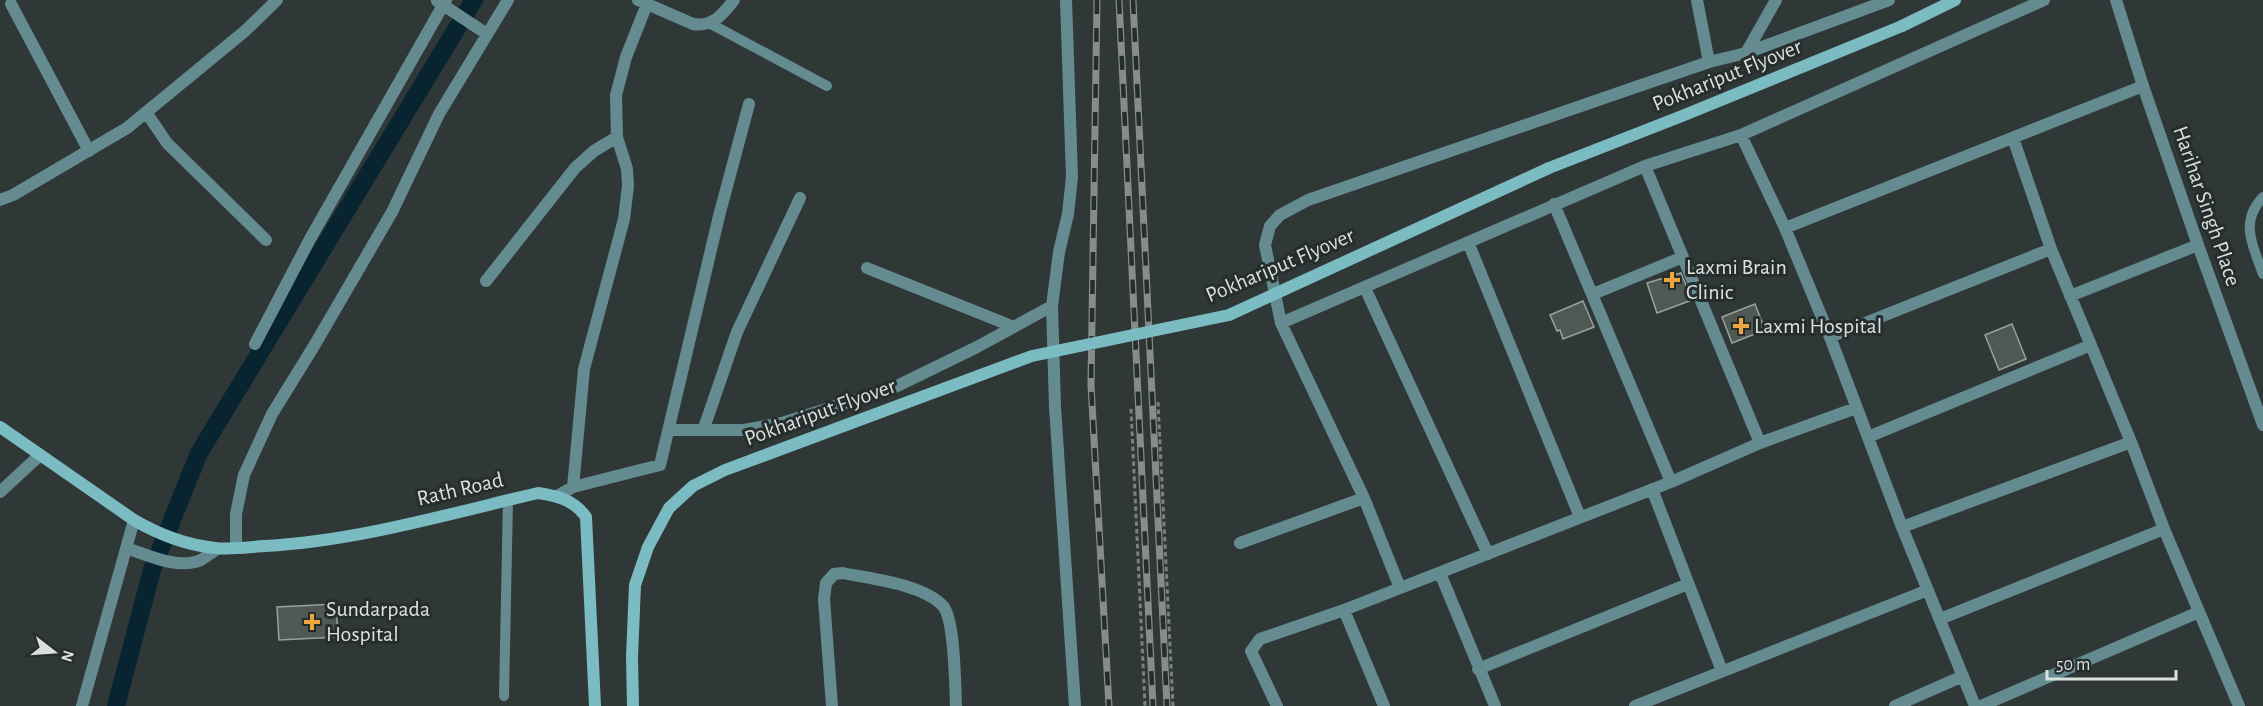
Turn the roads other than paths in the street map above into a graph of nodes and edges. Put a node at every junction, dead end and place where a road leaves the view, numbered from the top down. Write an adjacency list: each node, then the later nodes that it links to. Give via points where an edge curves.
1 (278, 0): 21 (street)
2 (508, 0): 15 (street)
3 (734, 0): 14 (street)
4 (1066, 0): 43 (street, via 1072,177)
5 (1697, 0): 17 (street)
6 (1776, 0): 16 (street)
7 (1889, 0): 16 (street)
8 (1955, 0): 88 (main road, Pokhariput Flyover, bridge, via 1902,26 1549,168 1228,315 1032,356 725,470 693,486 669,507 648,547 635,585)
9 (2044, 0): 22 (street)
10 (2116, 0): 19 (street, Harihar Singh Place)
11 (442, 2): 15 (street); 47 (street)
12 (642, 2): 14 (street, via 693,24); 23 (street, via 616,95)
13 (11, 4): 25 (street)
14 (711, 24): 18 (lane)
15 (486, 34): 71 (street, via 439,114 392,212 272,414 244,475 236,514)
16 (1746, 53): 17 (street)
17 (1709, 62): 44 (street, via 1308,200 1280,215 1269,226 1265,245)
18 (827, 86)
19 (2143, 86): 24 (street); 34 (street, Harihar Singh Place)
20 (749, 104): 53 (street)
21 (146, 112): 25 (street); 32 (street, via 167,143)
22 (1741, 135): 26 (street); 31 (street)
23 (617, 137): 39 (street, via 575,168); 59 (street, via 627,169 624,219 584,369)
24 (2013, 138): 31 (street); 35 (street)
25 (88, 151): 29 (street)
26 (1645, 166): 30 (street); 36 (street)
27 (2263, 197): 38 (lane, via 2249,222 2250,238)
28 (800, 198): 52 (street, via 737,332)
29 (0, 200)
30 (1554, 204): 33 (street); 41 (street)
31 (1785, 228): 46 (street)
32 (267, 240)
33 (1468, 242): 40 (street); 65 (street)
34 (2198, 244): 42 (street); 50 (street, Harihar Singh Place)
35 (2051, 249): 42 (street); 46 (street)
36 (1683, 257): 41 (street); 56 (street)
37 (867, 268): 45 (street)
38 (2263, 274)
39 (486, 281)
40 (1365, 288): 44 (street); 73 (street)
41 (1593, 294): 58 (street)
42 (2070, 296): 48 (street)
43 (1052, 306): 45 (street); 91 (street)
44 (1281, 322): 63 (street)
45 (1014, 327): 52 (street, via 892,388 782,423 744,429)
46 (1830, 337): 49 (street)
47 (255, 344)
48 (2091, 345): 54 (street); 55 (street)
49 (1856, 408): 54 (street); 56 (street)
50 (2263, 425)
51 (0, 427): 57 (main road, Rath Road)
52 (704, 429): 53 (street)
53 (669, 430): 59 (street, via 660,465)
54 (1868, 437): 67 (street)
55 (2131, 442): 67 (street); 68 (street)
56 (1760, 443): 58 (street)
57 (40, 455): 61 (street); 66 (main road, Rath Road)
58 (1671, 482): 60 (street)
59 (573, 487): 62 (street)
60 (1652, 489): 65 (street); 75 (street)
61 (0, 492)
62 (557, 496): 64 (main road, Rath Road, via 538,493); 87 (main road, via 578,506 586,517)
63 (1364, 498): 69 (street); 76 (street)
64 (508, 500): 71 (main road, Rath Road, via 345,537); 84 (lane)
65 (1580, 517): 73 (street)
66 (134, 520): 70 (street); 72 (main road, Rath Road, via 189,543)
67 (1902, 527): 77 (street)
68 (2164, 530): 79 (street); 80 (street)
69 (1240, 543)
70 (126, 548): 72 (street, via 171,562 189,563); 86 (street)
71 (236, 548): 72 (main road, Rath Road)
72 (217, 549)
73 (1488, 554): 74 (street)
74 (1440, 573): 76 (street); 81 (street)
75 (1688, 584): 81 (street); 82 (street)
76 (1400, 588): 78 (street)
77 (1928, 590): 80 (street); 82 (street)
78 (1344, 610): 92 (street, via 1260,639 1251,651); 93 (street)
79 (2199, 612): 98 (street); 99 (street)
80 (1940, 619): 83 (street)
81 (1478, 669): 94 (street)
82 (1722, 671): 85 (street)
83 (1964, 676): 96 (street); 97 (street)
84 (504, 696)
85 (1653, 703): 95 (street)
86 (82, 706)
87 (595, 706)
88 (633, 706)
89 (832, 706): 90 (street, via 824,599 826,584 834,574 843,573 910,588 944,608 951,627)
90 (956, 706)
91 (1075, 706)
92 (1277, 706)
93 (1384, 706)
94 (1496, 706)
95 (1635, 706)
96 (1895, 706)
97 (1975, 706)
98 (1981, 706)
99 (2239, 706)

